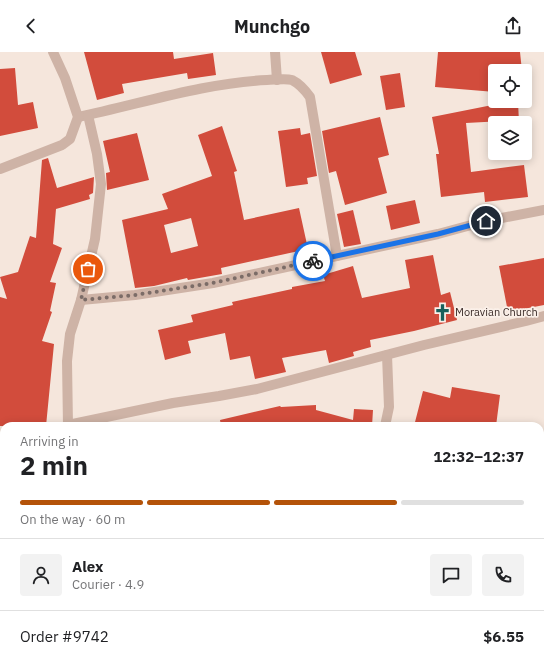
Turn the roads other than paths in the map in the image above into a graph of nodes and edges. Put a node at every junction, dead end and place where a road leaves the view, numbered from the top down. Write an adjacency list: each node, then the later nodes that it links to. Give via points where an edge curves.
1 (53, 52): 4 (street)
2 (275, 52): 3 (street)
3 (277, 80): 4 (street, via 250,81 166,96); 7 (street, via 291,80 303,87 310,96)
4 (83, 116): 5 (street, via 70,138 62,145); 8 (street, via 94,140 101,184 95,238)
5 (0, 169)
6 (544, 210): 7 (street)
7 (337, 256): 8 (street, via 213,283)
8 (81, 300): 11 (street, via 70,334 66,361)
9 (544, 316): 10 (street)
10 (387, 355): 12 (street, via 257,388 174,402); 13 (street, via 389,407)
11 (68, 422)
12 (82, 422)
13 (386, 422)

